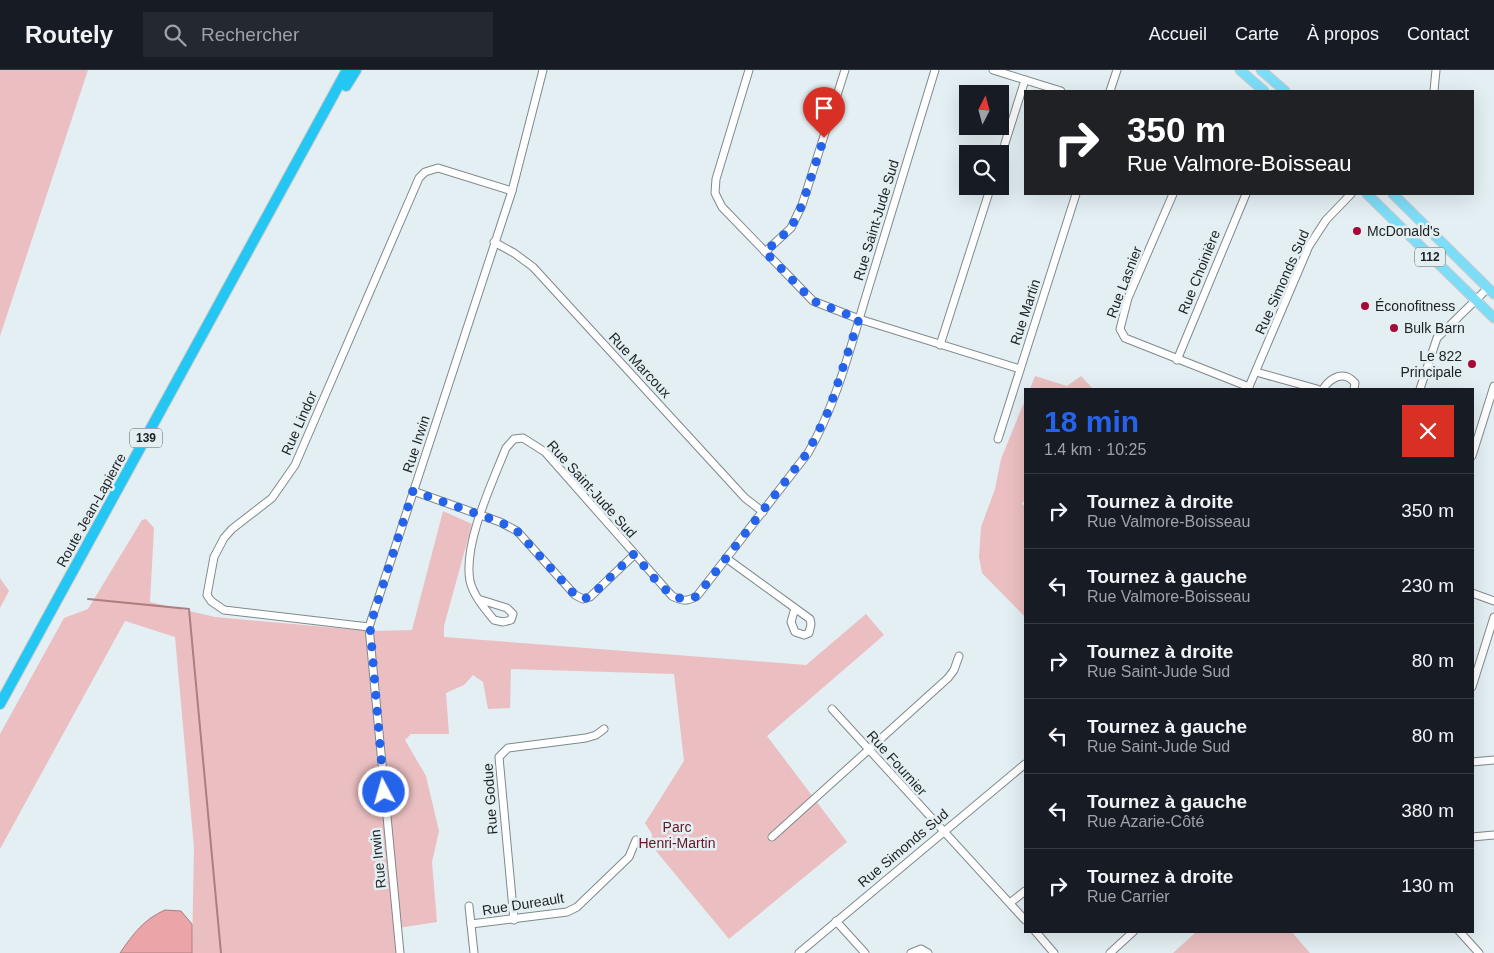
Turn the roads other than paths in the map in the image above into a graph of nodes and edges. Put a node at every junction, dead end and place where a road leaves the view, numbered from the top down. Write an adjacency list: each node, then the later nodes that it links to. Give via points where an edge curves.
1 (347, 70): 19 (highway, Route Jean-Lapierre / 139)
2 (356, 70): 19 (highway, Route Jean-Lapierre / 139)
3 (543, 70): 20 (street, Rue Irwin)
4 (749, 70): 29 (street, via 714,193 722,207)
5 (845, 70): 29 (street, via 802,205 791,228)
6 (935, 70): 33 (street, Rue Saint-Jude Sud)
7 (994, 70): 12 (street)
8 (1116, 70): 14 (street)
9 (1240, 70): 15 (main road)
10 (1261, 70): 16 (main road)
11 (1436, 70): 17 (street)
12 (1025, 80): 13 (street); 18 (street)
13 (1058, 90)
14 (1110, 90)
15 (1263, 90)
16 (1284, 90)
17 (1434, 90)
18 (1004, 145)
19 (293, 172): 59 (highway, Route Jean-Lapierre / 139)
20 (512, 191): 28 (street, Rue Irwin); 56 (street, Rue Lindor, via 438,168 425,172 419,178 295,465 272,498 232,529 214,557 207,595 224,610)
21 (988, 195): 34 (street)
22 (1076, 195): 36 (street, Rue Martin)
23 (1173, 195): 35 (street, Rue Lasnier, via 1128,298 1120,329 1125,338)
24 (1246, 195): 35 (street, Rue Choinière)
25 (1350, 195): 37 (street, Rue Simonds Sud, via 1326,220 1309,246)
26 (1368, 195): 31 (main road, 112)
27 (1394, 195): 30 (main road, 112)
28 (494, 242): 46 (street, Rue Irwin); 47 (street, Rue Marcoux, via 533,268 745,498)
29 (765, 252): 33 (street, via 813,301)
30 (1491, 290): 31 (street)
31 (1475, 300): 32 (main road, 112); 43 (street, via 1437,338)
32 (1494, 318)
33 (859, 319): 34 (street); 47 (street, Rue Saint-Jude Sud, via 818,436)
34 (940, 345): 36 (street)
35 (1177, 360): 39 (street, Rue Lasnier)
36 (1020, 369): 44 (street, Rue Martin)
37 (1256, 372): 39 (street, Rue Simonds Sud); 40 (street)
38 (1494, 386): 45 (street)
39 (1249, 388)
40 (1313, 388)
41 (1323, 388): 42 (street, via 1335,376 1351,378)
42 (1354, 388)
43 (1420, 388)
44 (998, 439)
45 (1474, 450)
46 (413, 491): 48 (street); 56 (street, Rue Irwin)
47 (763, 512): 50 (street, Rue Saint-Jude Sud)
48 (480, 516): 49 (street, via 517,531 575,595 583,599 590,597); 49 (street, Rue Saint-Jude Sud, via 506,448 514,439 523,438 545,452); 52 (street, Rue Saint-Jude Sud, via 469,558 470,582)
49 (634, 554): 50 (street, Rue Saint-Jude Sud, via 672,596 689,601 697,596)
50 (726, 558): 54 (street)
51 (1474, 593): 53 (street)
52 (478, 599): 52 (street, Rue Saint-Jude Sud, via 507,608 513,614 511,620 494,620)
53 (1494, 600)
54 (795, 608)
55 (1494, 617): 58 (street)
56 (370, 626): 83 (street, Rue Irwin)
57 (959, 656): 62 (street, via 948,678)
58 (1474, 681)
59 (0, 704)
60 (832, 709): 62 (street, Rue Fournier)
61 (604, 729): 75 (street, Rue Godue, via 586,738 508,748 499,757)
62 (869, 750): 66 (street, Rue Fournier); 68 (street)
63 (1494, 760): 64 (street)
64 (1474, 762)
65 (1024, 765): 66 (street, Rue Simonds Sud)
66 (942, 832): 72 (street, Rue Fournier); 76 (street, Rue Simonds Sud)
67 (1494, 835): 69 (street)
68 (772, 837)
69 (1474, 837)
70 (636, 840): 75 (street, Rue Dureault, via 629,857 577,907 567,912)
71 (1024, 892): 72 (street)
72 (1010, 903): 74 (street, Rue Fournier)
73 (469, 906): 77 (street)
74 (1024, 919)
75 (514, 920): 77 (street, Rue Dureault)
76 (836, 921): 85 (street, Rue Simonds Sud); 86 (street)
77 (471, 924): 84 (street)
78 (1037, 933): 89 (street)
79 (1132, 933): 90 (street)
80 (1462, 933): 82 (street)
81 (1466, 933): 82 (street)
82 (1467, 940): 91 (street)
83 (400, 953)
84 (474, 953)
85 (798, 953)
86 (865, 953)
87 (911, 953): 88 (street, via 921,949)
88 (928, 953)
89 (1054, 953)
90 (1110, 953)
91 (1480, 953)

